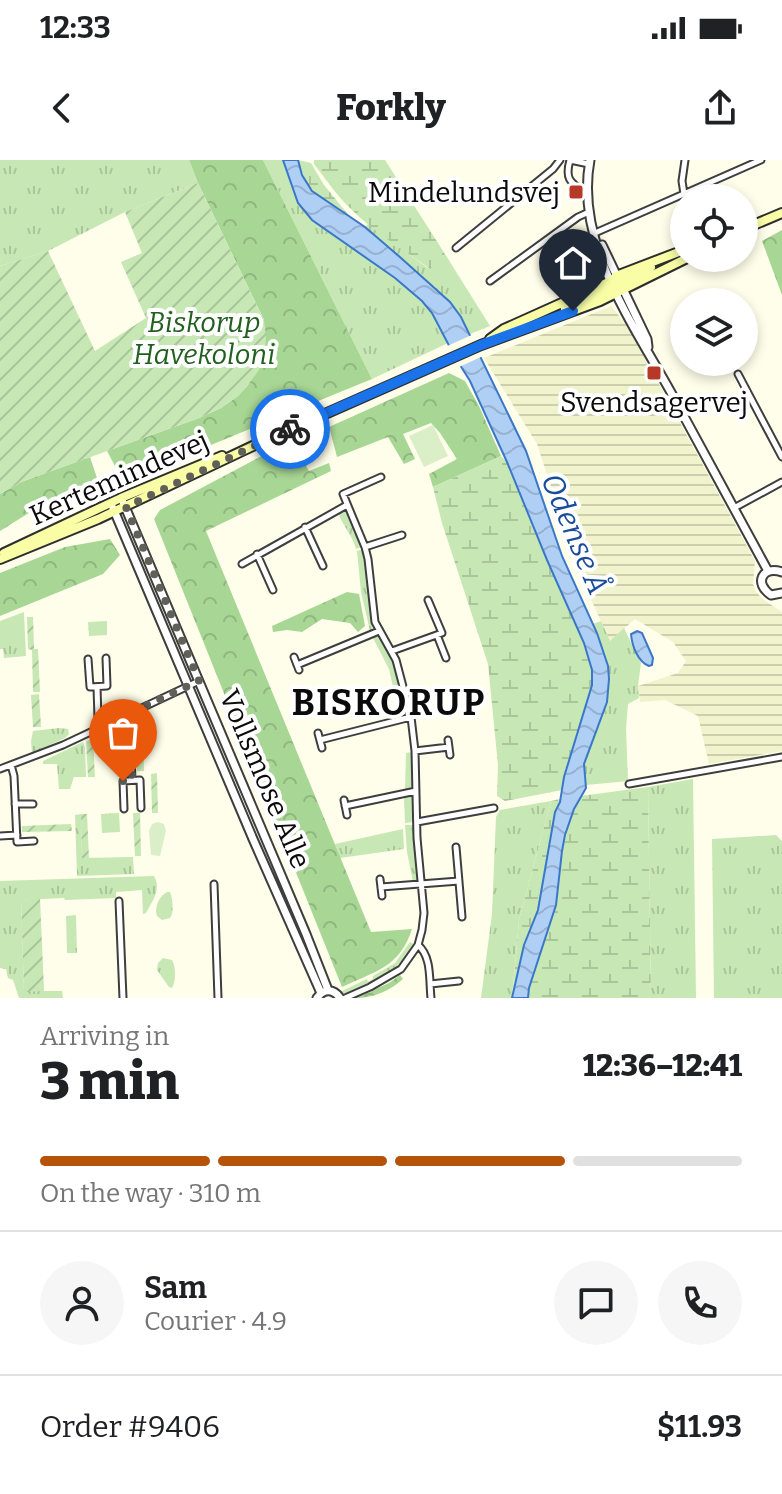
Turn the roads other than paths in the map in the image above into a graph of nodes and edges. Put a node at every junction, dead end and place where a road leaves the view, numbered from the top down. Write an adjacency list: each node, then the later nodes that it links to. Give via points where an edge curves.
1 (560, 160): 14 (street)
2 (569, 160): 5 (street); 8 (street, via 567,176)
3 (685, 160): 6 (street)
4 (761, 160): 7 (street)
5 (589, 162): 8 (street)
6 (682, 184)
7 (707, 184)
8 (587, 194): 10 (street)
9 (670, 200): 13 (street)
10 (589, 212): 13 (street); 17 (street)
11 (782, 213): 12 (main road)
12 (758, 223)
13 (595, 233): 18 (street)
14 (456, 248)
15 (670, 260): 18 (main road, Kertemindevej)
16 (670, 260): 18 (main road, Kertemindevej)
17 (490, 281)
18 (616, 285): 19 (main road, Kertemindevej); 19 (main road, Kertemindevej, via 504,329); 31 (street)
19 (480, 346): 23 (main road, Kertemindevej)
20 (739, 376): 22 (street)
21 (751, 377): 22 (street)
22 (742, 382): 24 (street)
23 (257, 444): 27 (main road, Kertemindevej); 30 (main road, Kertemindevej)
24 (782, 457)
25 (381, 477): 29 (street, via 343,494)
26 (782, 482): 31 (street)
27 (121, 498): 28 (main road, Kertemindevej); 30 (street, Vollsmose Alle)
28 (111, 502): 32 (street, Vollsmose Alle); 37 (main road, Kertemindevej)
29 (347, 505): 33 (street); 35 (street)
30 (126, 507): 32 (main road, Kertemindevej); 52 (street, Vollsmose Alle)
31 (734, 508): 40 (street)
32 (114, 512): 37 (main road, Kertemindevej); 53 (street, Vollsmose Alle)
33 (305, 527): 36 (street); 39 (street)
34 (402, 535): 35 (street)
35 (365, 547): 45 (street)
36 (257, 554): 38 (street); 42 (street)
37 (0, 557)
38 (242, 564)
39 (323, 566)
40 (768, 571): 41 (street); 43 (street, via 763,589)
41 (782, 572)
42 (273, 590)
43 (781, 595)
44 (428, 600): 46 (street, via 442,633)
45 (379, 631): 47 (street); 48 (street, via 298,668)
46 (437, 635): 47 (street); 50 (street)
47 (392, 651): 56 (street)
48 (294, 657)
49 (106, 658): 54 (street, via 107,686)
50 (446, 658)
51 (88, 659): 54 (street, via 90,687)
52 (199, 681): 53 (street); 91 (street, Vollsmose Alle)
53 (188, 685): 55 (street); 91 (street, Vollsmose Alle)
54 (97, 687): 57 (street)
55 (123, 716): 57 (street); 66 (street, via 130,736)
56 (411, 717): 59 (street); 62 (street)
57 (101, 727): 64 (street)
58 (318, 733): 59 (street)
59 (320, 740): 61 (street)
60 (449, 747): 62 (street)
61 (322, 748)
62 (415, 751): 68 (street)
63 (782, 757): 67 (street)
64 (11, 765): 65 (street); 69 (street)
65 (0, 769)
66 (132, 780): 71 (street, via 140,780); 73 (street, via 123,781)
67 (629, 784)
68 (416, 791): 74 (street, via 344,803); 75 (street)
69 (15, 804): 70 (street); 76 (street)
70 (33, 804)
71 (141, 808)
72 (494, 808): 75 (street)
73 (124, 809)
74 (347, 815)
75 (417, 822): 83 (street)
76 (17, 835): 77 (street); 78 (street, via 17,842)
77 (0, 836)
78 (34, 841)
79 (456, 847): 81 (street)
80 (380, 879): 84 (street)
81 (459, 881): 83 (street); 87 (street)
82 (214, 884): 93 (street)
83 (421, 884): 84 (street); 88 (street, via 424,913)
84 (381, 887): 85 (street)
85 (382, 896)
86 (119, 901): 92 (street)
87 (462, 917)
88 (418, 945): 90 (street, via 428,958); 94 (street, via 401,969)
89 (459, 981): 90 (street)
90 (430, 984): 95 (street)
91 (322, 994): 94 (street, via 335,992)
92 (123, 998)
93 (218, 998)
94 (342, 998)
95 (431, 998)

